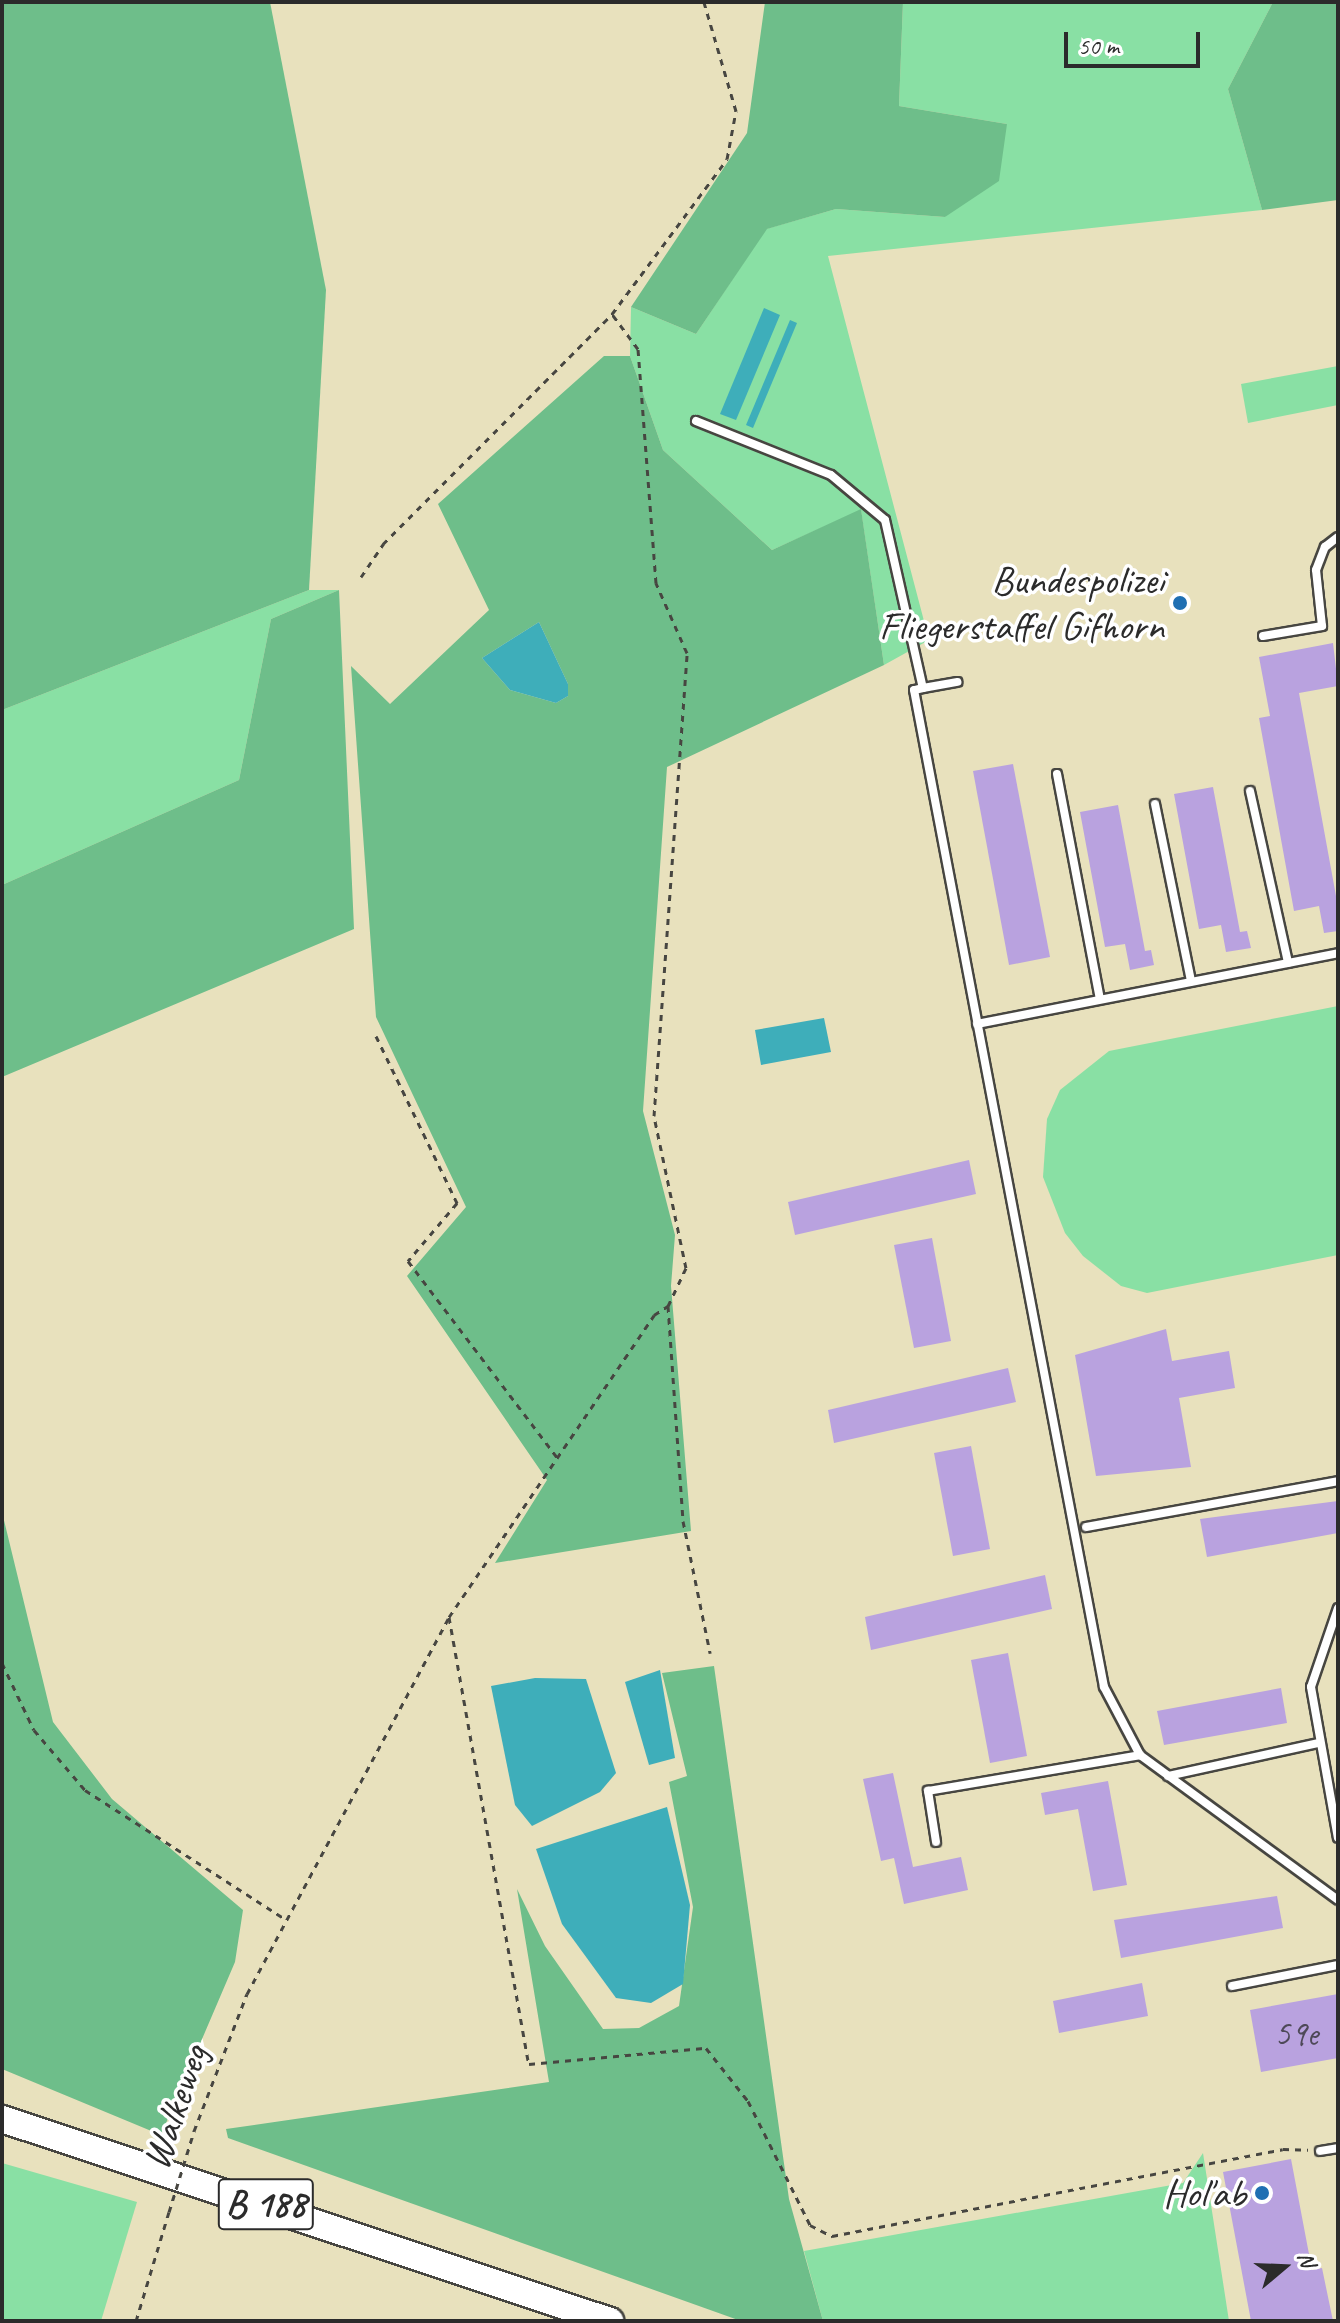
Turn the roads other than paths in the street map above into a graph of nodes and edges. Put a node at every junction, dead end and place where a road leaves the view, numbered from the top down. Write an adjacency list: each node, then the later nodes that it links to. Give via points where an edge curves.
1 (696, 421): 5 (lane, via 831,475 869,500 893,543)
2 (1338, 537): 3 (lane, via 1325,547 1316,570 1322,626)
3 (1263, 636)
4 (957, 682): 5 (lane)
5 (923, 688): 13 (lane, via 914,690)
6 (1057, 774): 12 (lane)
7 (1250, 791): 10 (lane)
8 (1155, 804): 11 (lane)
9 (1338, 953): 10 (lane)
10 (1288, 963): 11 (lane)
11 (1191, 981): 12 (lane)
12 (1100, 999): 13 (lane)
13 (977, 1024): 18 (lane, via 1104,1687)
14 (1338, 1481): 15 (lane)
15 (1086, 1527)
16 (1338, 1608): 17 (lane, via 1311,1687)
17 (1318, 1743): 19 (lane); 20 (lane)
18 (1140, 1755): 19 (lane); 21 (lane, via 928,1791)
19 (1168, 1776): 22 (lane)
20 (1338, 1838)
21 (936, 1842)
22 (1338, 1900)
23 (1338, 1965): 24 (lane)
24 (1232, 1986)
25 (2, 2119): 28 (main road, B 188)
26 (1338, 2148): 27 (lane)
27 (1320, 2151)
28 (610, 2321)

